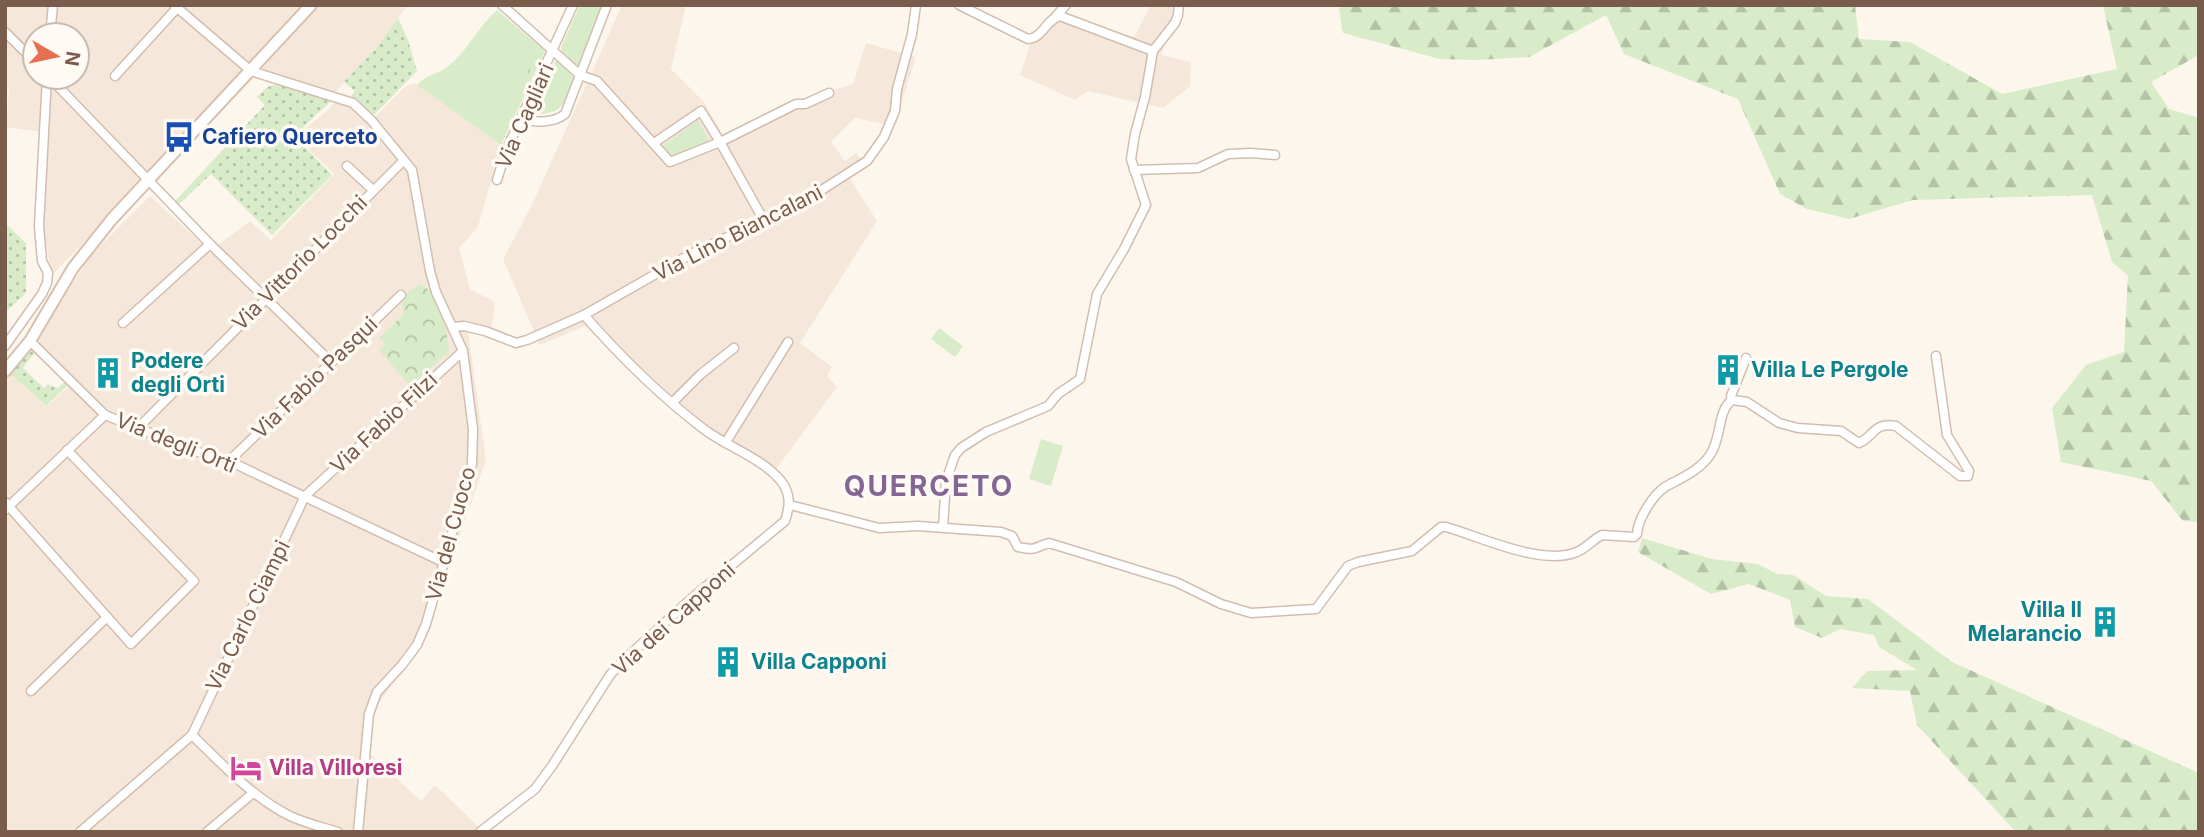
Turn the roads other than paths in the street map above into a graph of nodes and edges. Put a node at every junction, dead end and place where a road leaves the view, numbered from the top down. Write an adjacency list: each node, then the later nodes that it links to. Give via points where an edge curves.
1 (311, 5): 15 (main road)
2 (502, 5): 13 (street)
3 (573, 5): 13 (street, Via Cagliari)
4 (607, 5): 16 (street)
5 (916, 5): 31 (street, Via Lino Biancalani, via 895,111 867,161 803,202)
6 (959, 5): 10 (street, via 1028,39 1038,36)
7 (1066, 5): 10 (street)
8 (1179, 5): 14 (street, via 1175,23)
9 (176, 6): 15 (street); 17 (street)
10 (1056, 16): 14 (street)
11 (5, 32): 12 (street)
12 (21, 48)
13 (553, 51): 16 (street); 21 (street, Via Cagliari)
14 (1153, 51): 27 (street, via 1135,134)
15 (251, 71): 25 (street, Via del Cuoco, via 353,103); 29 (main road)
16 (580, 75): 21 (street, via 562,117); 23 (street, via 597,81)
17 (115, 76)
18 (47, 91): 40 (street, via 39,226 47,283)
19 (61, 91): 29 (street)
20 (829, 93): 22 (street)
21 (522, 119): 28 (street, Via Cagliari)
22 (720, 142): 23 (street, via 670,162); 23 (street, via 702,111); 31 (street)
23 (654, 143)
24 (1275, 155): 27 (street, via 1228,154 1198,167)
25 (404, 160): 30 (street, Via Vittorio Locchi); 37 (street, Via del Cuoco, via 414,175 436,292)
26 (347, 166): 30 (street)
27 (1134, 170): 57 (street, via 1146,205 1097,294 1080,379 1048,406 986,432 955,454 946,481)
28 (497, 180)
29 (148, 181): 32 (street); 38 (main road, via 73,268)
30 (373, 190): 34 (street, Via Vittorio Locchi)
31 (763, 219): 35 (street, Via Lino Biancalani)
32 (209, 244): 34 (street); 36 (street)
33 (401, 295): 45 (street, Via Fabio Pasqui)
34 (265, 298): 45 (street); 50 (street, Via Vittorio Locchi)
35 (584, 315): 37 (street, Via Lino Biancalani, via 516,343 485,331); 48 (street)
36 (123, 323)
37 (453, 327): 42 (street, Via del Cuoco)
38 (30, 341): 46 (main road); 49 (street, Via degli Orti)
39 (788, 342): 51 (street)
40 (5, 346)
41 (734, 348): 48 (street)
42 (463, 351): 54 (street, Via Fabio Filzi); 58 (street, Via del Cuoco, via 473,429 472,464)
43 (1936, 356): 47 (street, via 1947,435 1968,476 1960,476 1896,426 1877,427 1859,443 1841,431 1779,424 1747,402)
44 (1746, 358): 47 (street)
45 (331, 362): 53 (street, Via Fabio Pasqui)
46 (5, 371)
47 (1731, 400): 57 (street, via 1724,407 1710,455 1696,470 1659,492 1634,537 1602,534 1572,554 1554,555 1441,527 1412,551 1348,566 1316,609 1251,613 1080,551 1049,543 1028,549 1018,547 1012,536 1001,532)
48 (673, 402): 51 (street)
49 (105, 415): 50 (street, Via degli Orti); 52 (street)
50 (139, 427): 53 (street, Via degli Orti)
51 (726, 442): 55 (street, via 780,480)
52 (67, 450): 56 (street); 59 (street, via 194,581 131,644)
53 (229, 461): 54 (street, Via degli Orti)
54 (305, 496): 58 (street, Via degli Orti); 61 (street, Via Carlo Ciampi)
55 (790, 505): 57 (street, via 879,528); 67 (street, Via dei Capponi, via 785,521 625,659 535,789)
56 (7, 506): 59 (street)
57 (943, 527)
58 (445, 563): 66 (street, Via del Cuoco, via 416,645 377,692 369,714)
59 (107, 617): 60 (street)
60 (31, 691)
61 (192, 735): 62 (street); 63 (street)
62 (253, 793): 64 (street); 65 (street, via 293,817)
63 (80, 832)
64 (207, 832)
65 (338, 832)
66 (358, 832)
67 (480, 832)

